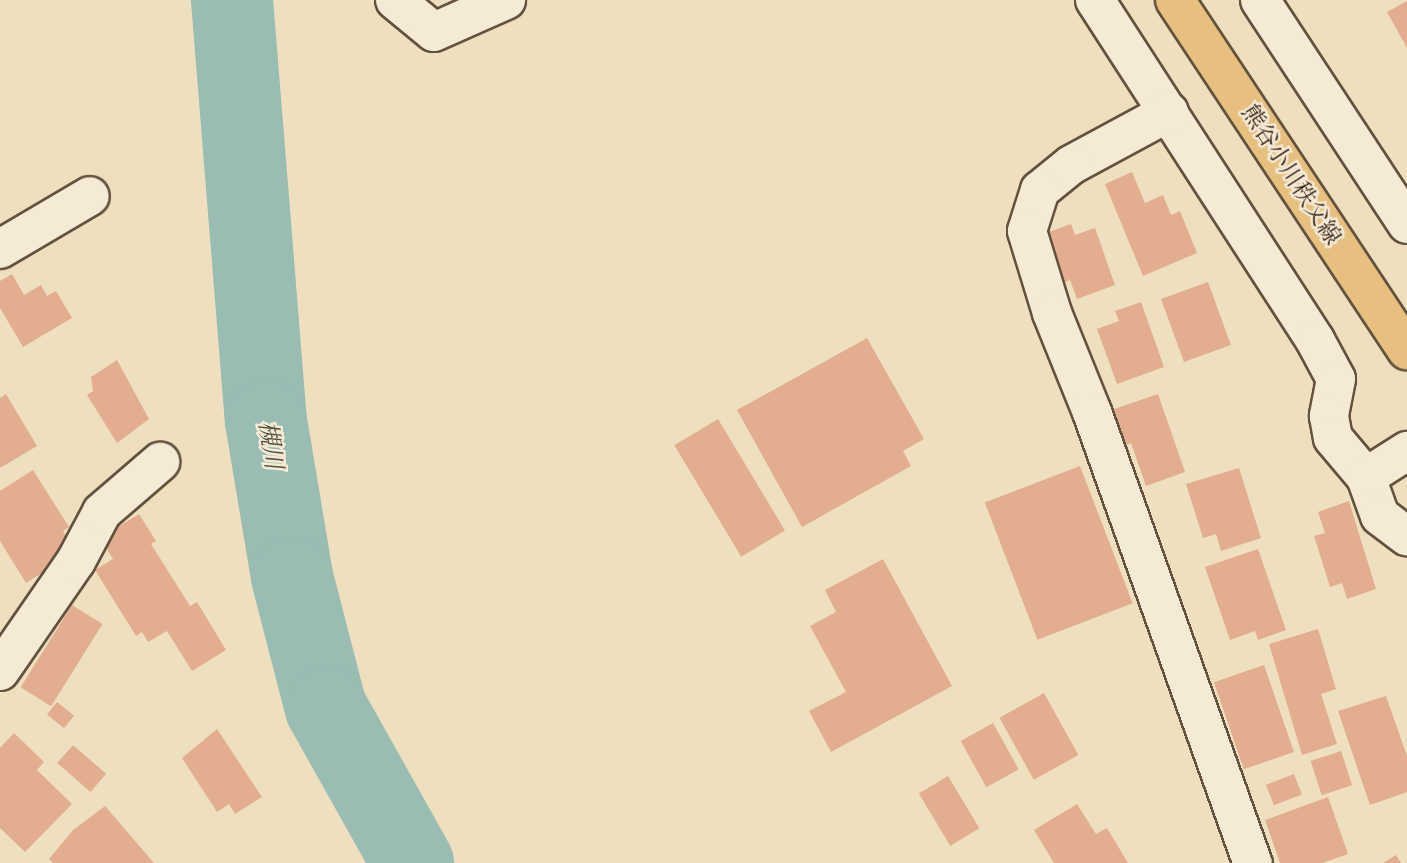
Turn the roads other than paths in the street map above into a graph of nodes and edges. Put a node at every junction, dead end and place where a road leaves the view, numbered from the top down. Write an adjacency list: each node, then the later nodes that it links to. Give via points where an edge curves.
1 (395, 0): 2 (street, via 434,32)
2 (506, 0)
3 (1095, 0): 6 (street)
4 (1175, 0): 10 (main road, 熊谷小川秩父線)
5 (1267, 2): 8 (street)
6 (1169, 112): 13 (street, via 1326,359 1336,379 1329,416 1333,438); 16 (street, via 1071,165 1040,190 1027,231 1052,313 1092,412)
7 (90, 195): 9 (street)
8 (1407, 224)
9 (0, 249)
10 (1407, 350)
11 (1407, 451): 13 (street)
12 (160, 463): 15 (street, via 102,512 76,561)
13 (1366, 477): 14 (street, via 1380,516)
14 (1407, 536)
15 (2, 665)
16 (1253, 863)

